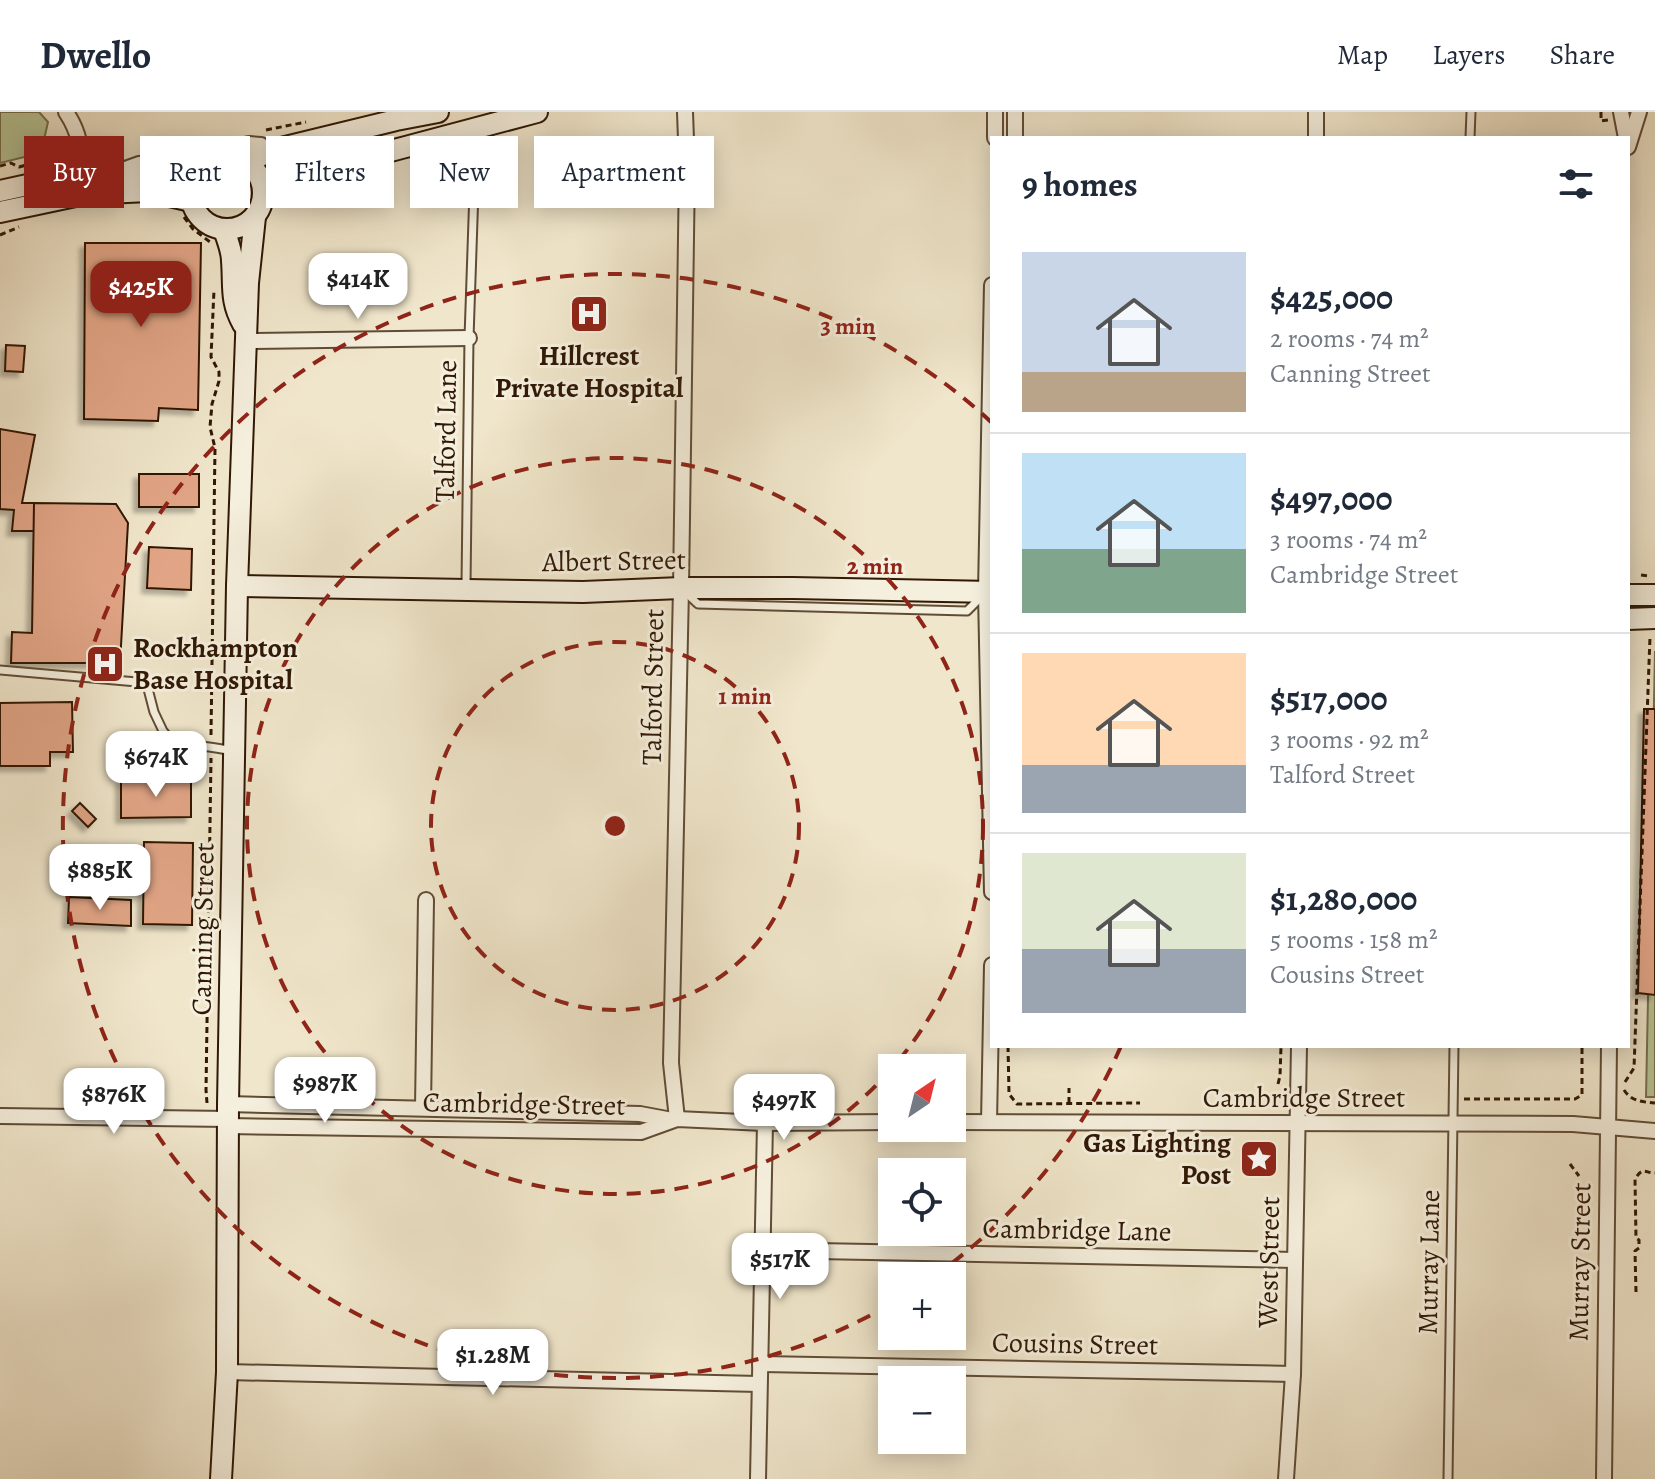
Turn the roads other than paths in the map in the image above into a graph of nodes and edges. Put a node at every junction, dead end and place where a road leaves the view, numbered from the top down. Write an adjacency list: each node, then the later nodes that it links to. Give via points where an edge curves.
1 (66, 112): 12 (street)
2 (537, 112): 11 (street)
3 (685, 112): 37 (street, Talford Street)
4 (995, 112): 14 (street)
5 (1015, 112): 15 (street)
6 (1316, 112): 16 (street)
7 (1471, 112): 17 (lane)
8 (1639, 112): 19 (street)
9 (433, 113): 11 (street); 13 (street)
10 (1615, 116): 18 (street)
11 (466, 131): 25 (street, via 278,181); 34 (lane, Talford Lane)
12 (78, 136)
13 (334, 136)
14 (995, 136)
15 (1015, 136)
16 (1316, 136)
17 (1470, 136)
18 (1625, 136)
19 (1630, 141)
20 (266, 149): 22 (street, via 249,144)
21 (250, 165): 25 (street)
22 (124, 169)
23 (24, 186): 24 (street)
24 (0, 191)
25 (264, 192): 30 (street)
26 (24, 207): 29 (street)
27 (27, 208): 31 (lane)
28 (187, 208): 32 (street)
29 (0, 212)
30 (255, 217): 32 (street); 33 (street, Canning Street)
31 (0, 221)
32 (220, 238): 33 (street, Canning Street, via 232,257 236,311)
33 (247, 336): 34 (street); 36 (street, Canning Street)
34 (469, 338): 38 (lane, Talford Lane)
35 (990, 490): 39 (street)
36 (237, 586): 38 (street, Albert Street); 46 (street, Canning Street)
37 (681, 588): 38 (street, Albert Street); 39 (street, Albert Street); 55 (street, Talford Street, via 671,1063)
38 (466, 590)
39 (989, 592): 45 (street)
40 (1630, 595): 41 (street)
41 (1655, 595)
42 (1630, 620): 43 (street)
43 (1653, 627)
44 (0, 670): 46 (lane, via 147,685 154,712 171,741)
45 (990, 692)
46 (234, 751): 53 (street, Canning Street)
47 (426, 900): 52 (street)
48 (990, 1048): 58 (street)
49 (1299, 1048): 60 (street, West Street)
50 (1454, 1048): 61 (lane, Murray Lane)
51 (1609, 1048): 62 (street, Murray Street)
52 (423, 1108): 53 (street, Cambridge Street); 55 (street, Cambridge Street, via 640,1114)
53 (223, 1113): 54 (street, Cambridge Street); 55 (street, Cambridge Street, via 641,1132); 67 (street, Canning Street)
54 (0, 1116)
55 (675, 1120): 59 (street, Cambridge Street)
56 (878, 1122): 59 (street, Cambridge Street)
57 (966, 1122): 58 (street, Cambridge Street)
58 (989, 1122): 60 (street, Cambridge Street)
59 (765, 1123): 64 (street)
60 (1298, 1124): 61 (street, Cambridge Street); 65 (street, West Street)
61 (1453, 1124): 62 (street, Cambridge Street); 73 (lane, Murray Lane)
62 (1608, 1126): 63 (street, Cambridge Street); 74 (street, Murray Street)
63 (1655, 1131)
64 (762, 1250): 65 (street, Cambridge Lane); 66 (street)
65 (1295, 1260): 68 (street, West Street)
66 (760, 1364): 68 (street, Cousins Street); 69 (street)
67 (227, 1372): 69 (street); 70 (street, Canning Street)
68 (1293, 1374): 72 (street, West Street)
69 (759, 1384): 71 (street)
70 (221, 1479)
71 (758, 1479)
72 (1286, 1479)
73 (1448, 1479)
74 (1604, 1479)

